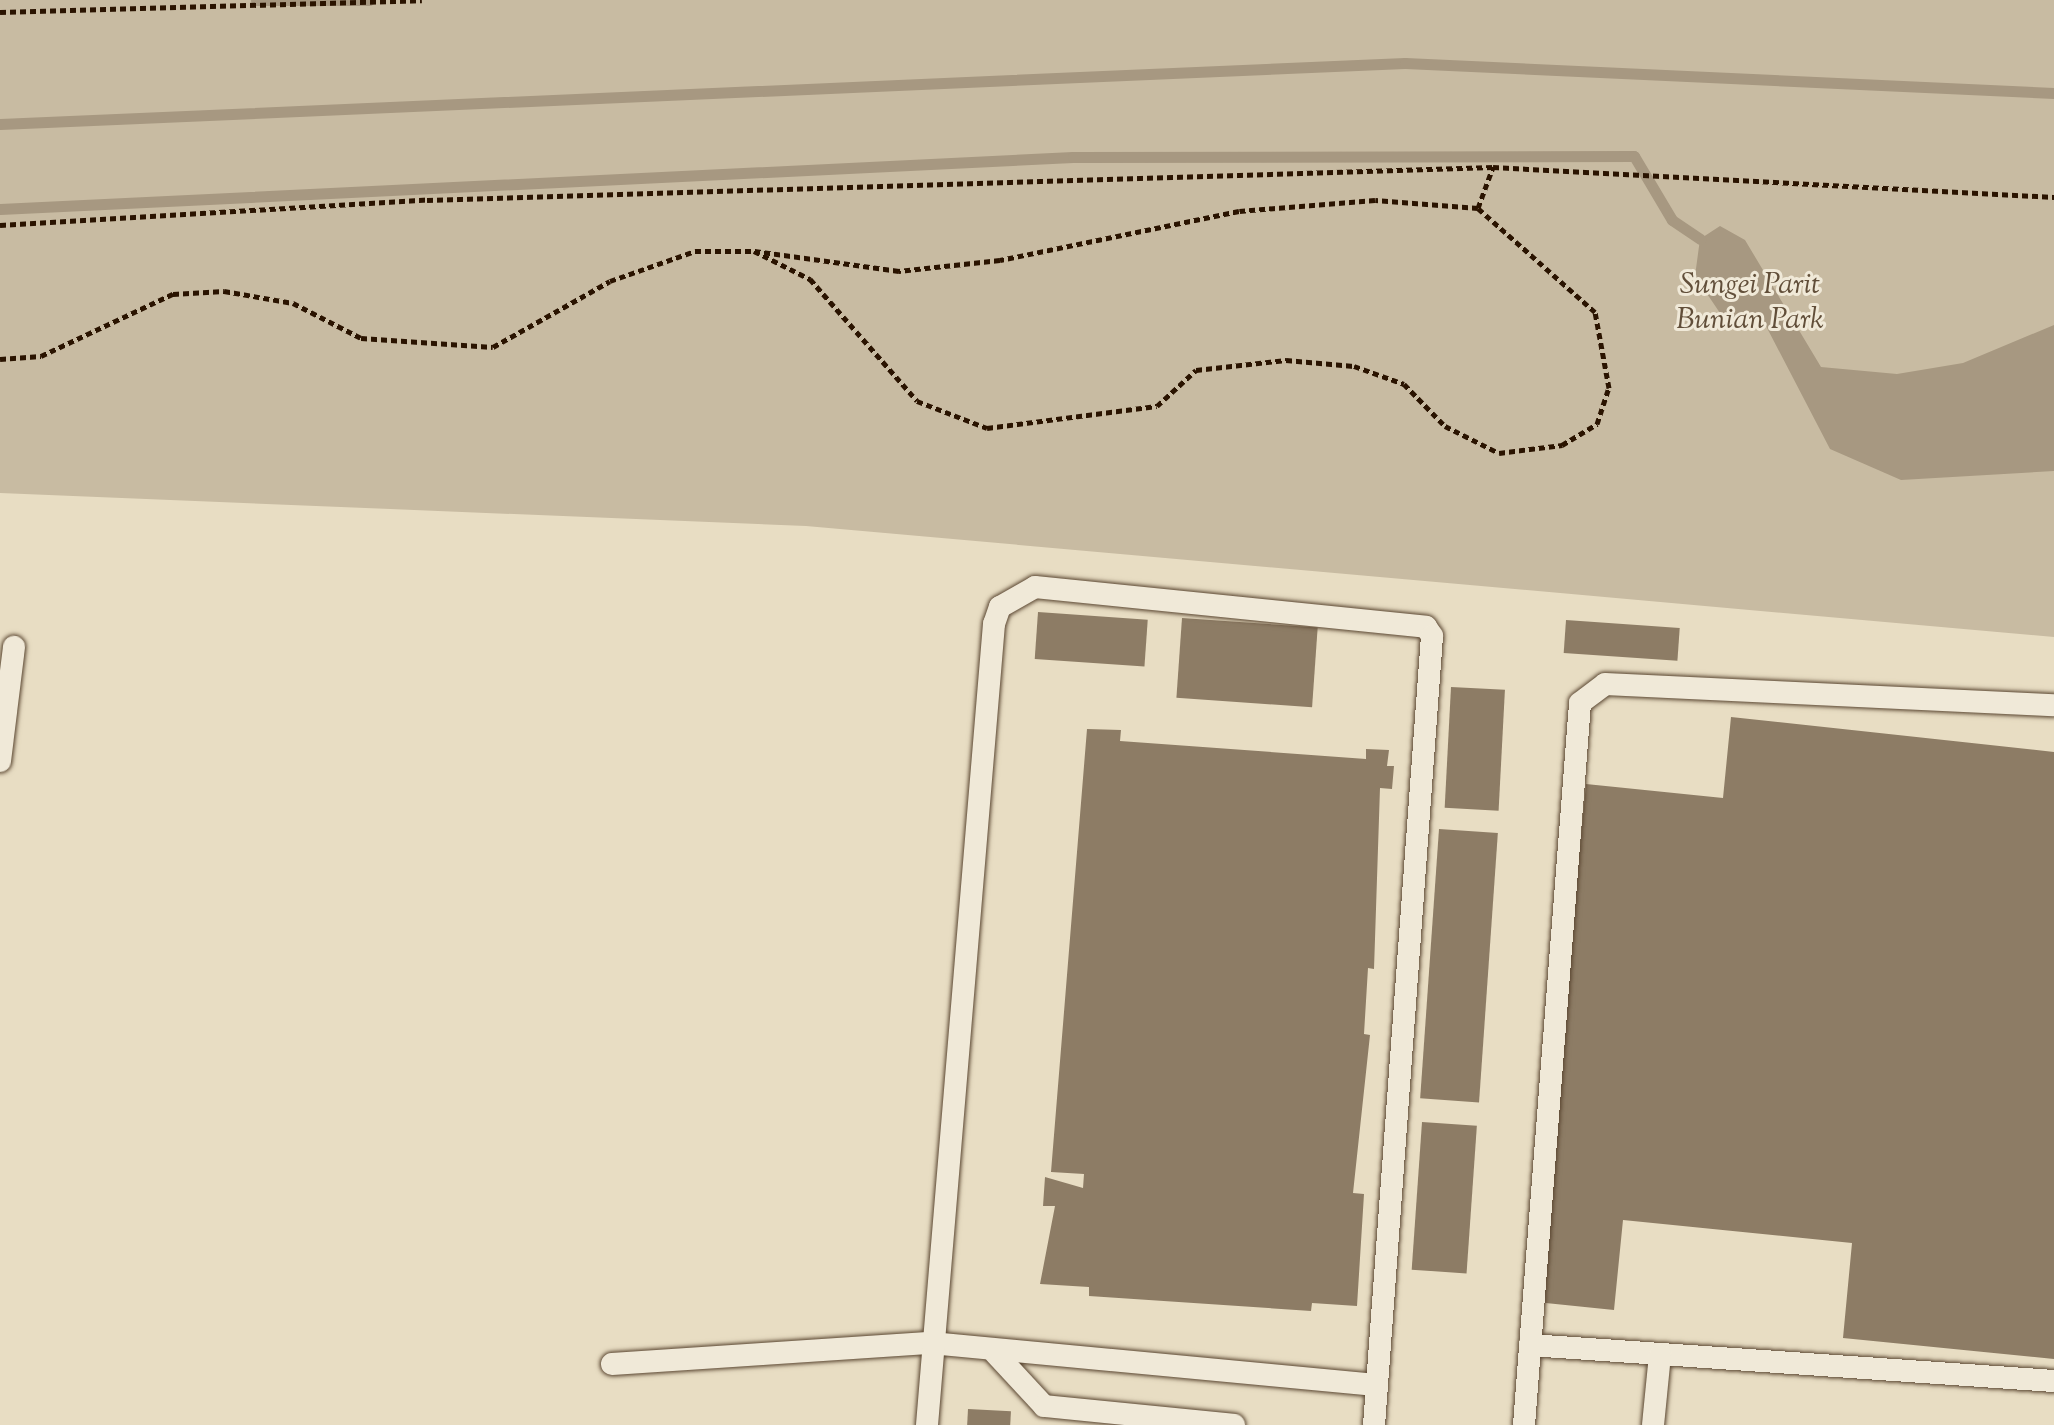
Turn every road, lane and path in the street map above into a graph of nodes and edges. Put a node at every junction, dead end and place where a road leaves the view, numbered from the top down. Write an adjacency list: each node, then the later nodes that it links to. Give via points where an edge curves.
1 (422, 0): 2 (path)
2 (0, 12)
3 (1493, 167): 4 (path); 5 (path); 6 (path, via 427,200)
4 (2054, 197)
5 (1478, 208): 7 (path, via 1375,200 1239,211 1000,260 899,271); 7 (path, via 1595,312 1609,388 1597,424 1562,445 1499,453 1445,426 1404,384 1354,366 1286,360 1196,370 1157,406 987,428 917,401 810,279)
6 (0, 225)
7 (754, 251): 8 (path, via 695,251 610,281 493,347 361,338 293,303 224,291 173,294 41,356)
8 (0, 359)
9 (14, 647): 11 (lane)
10 (2054, 705): 13 (lane, via 1605,684 1589,692 1580,703)
11 (0, 761)
12 (931, 1343): 14 (lane); 16 (lane); 18 (lane, via 994,624 1000,607 1035,587 1426,627 1432,636); 19 (lane)
13 (1530, 1345): 15 (lane); 22 (lane)
14 (995, 1353): 18 (lane); 20 (lane, via 1044,1406)
15 (1660, 1355): 17 (lane); 23 (lane)
16 (612, 1364)
17 (2054, 1381)
18 (1376, 1385): 21 (lane)
19 (927, 1425)
20 (1234, 1425)
21 (1374, 1425)
22 (1524, 1425)
23 (1653, 1425)

